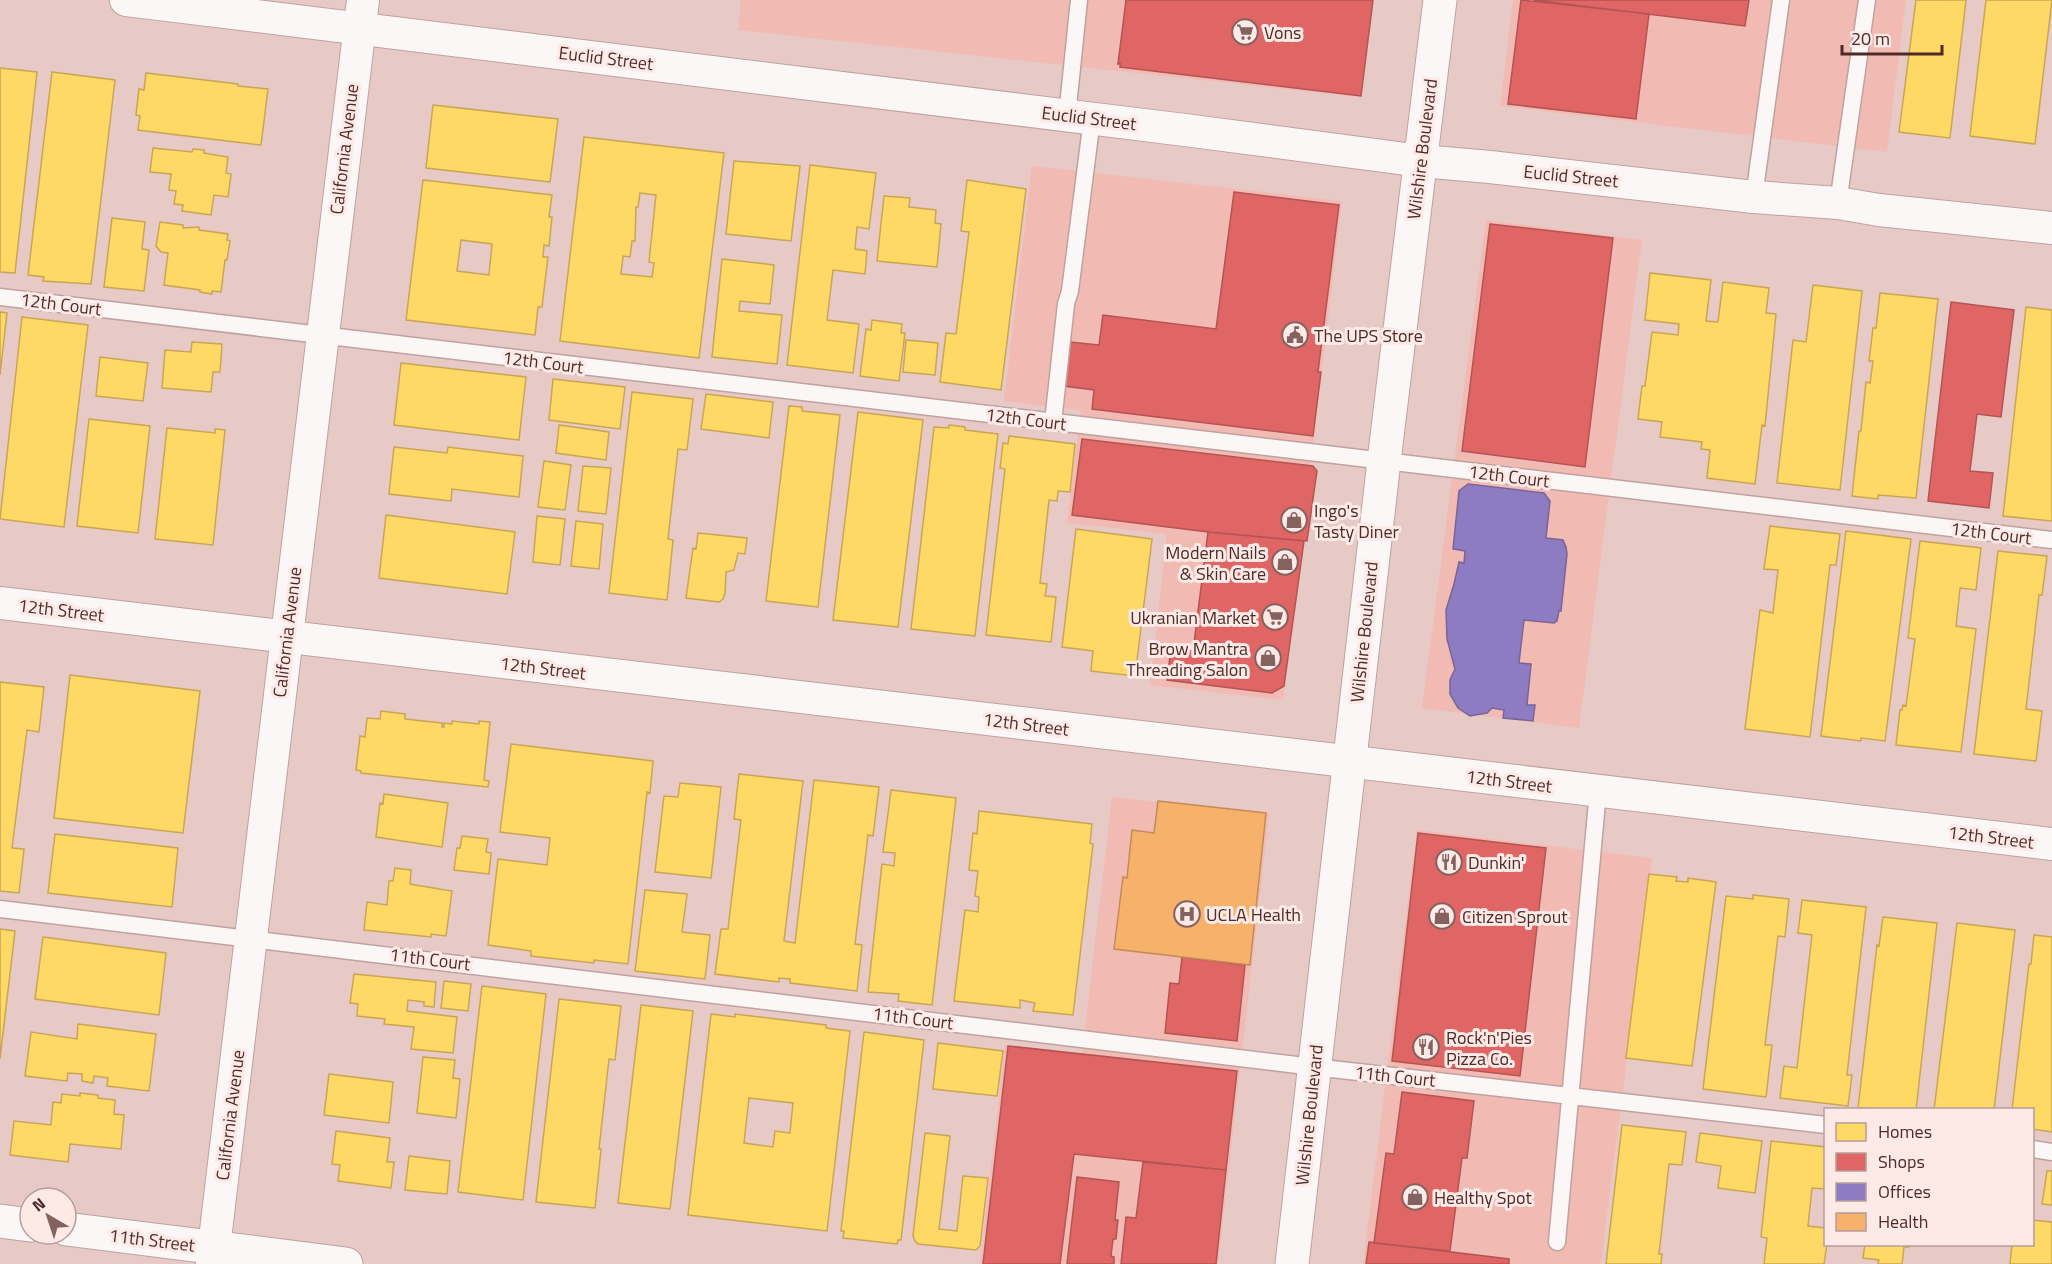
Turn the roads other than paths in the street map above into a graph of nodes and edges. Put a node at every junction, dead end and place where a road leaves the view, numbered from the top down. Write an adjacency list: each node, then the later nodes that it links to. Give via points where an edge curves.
1 (126, 0): 6 (street, Euclid Street)
2 (1078, 0): 7 (lane)
3 (1440, 0): 8 (main road, Wilshire Boulevard)
4 (1781, 0): 9 (lane)
5 (1868, 0): 10 (lane)
6 (361, 14): 7 (street, Euclid Street); 13 (street, California Avenue)
7 (1079, 118): 8 (street, Euclid Street); 14 (lane, via 1070,291)
8 (1421, 161): 9 (street, Euclid Street); 15 (main road, Wilshire Boulevard)
9 (1754, 197): 10 (street, Euclid Street)
10 (1838, 203): 11 (street, Euclid Street)
11 (2052, 228)
12 (0, 297): 13 (lane, 12th Court)
13 (322, 335): 14 (lane, 12th Court); 18 (street, California Avenue)
14 (1053, 422): 15 (lane, 12th Court)
15 (1384, 461): 16 (lane, 12th Court); 19 (main road, Wilshire Boulevard)
16 (2052, 540)
17 (0, 603): 18 (street, 12th Street)
18 (287, 638): 19 (street, 12th Street); 23 (street, California Avenue)
19 (1350, 762): 20 (street, 12th Street); 24 (main road, Wilshire Boulevard)
20 (1598, 791): 21 (street, 12th Street); 25 (lane)
21 (2052, 844)
22 (0, 909): 23 (lane, 11th Court)
23 (251, 938): 24 (lane, 11th Court); 33 (street, California Avenue)
24 (1314, 1067): 25 (lane, 11th Court); 35 (main road, Wilshire Boulevard)
25 (1570, 1095): 26 (lane, 11th Court); 32 (lane)
26 (1824, 1125)
27 (2034, 1149): 28 (lane)
28 (2052, 1152)
29 (0, 1221): 30 (main road)
30 (18, 1223)
31 (78, 1231): 33 (main road, 11th Street)
32 (1557, 1242)
33 (213, 1256): 34 (main road, 11th Street)
34 (346, 1264)
35 (1292, 1264)

